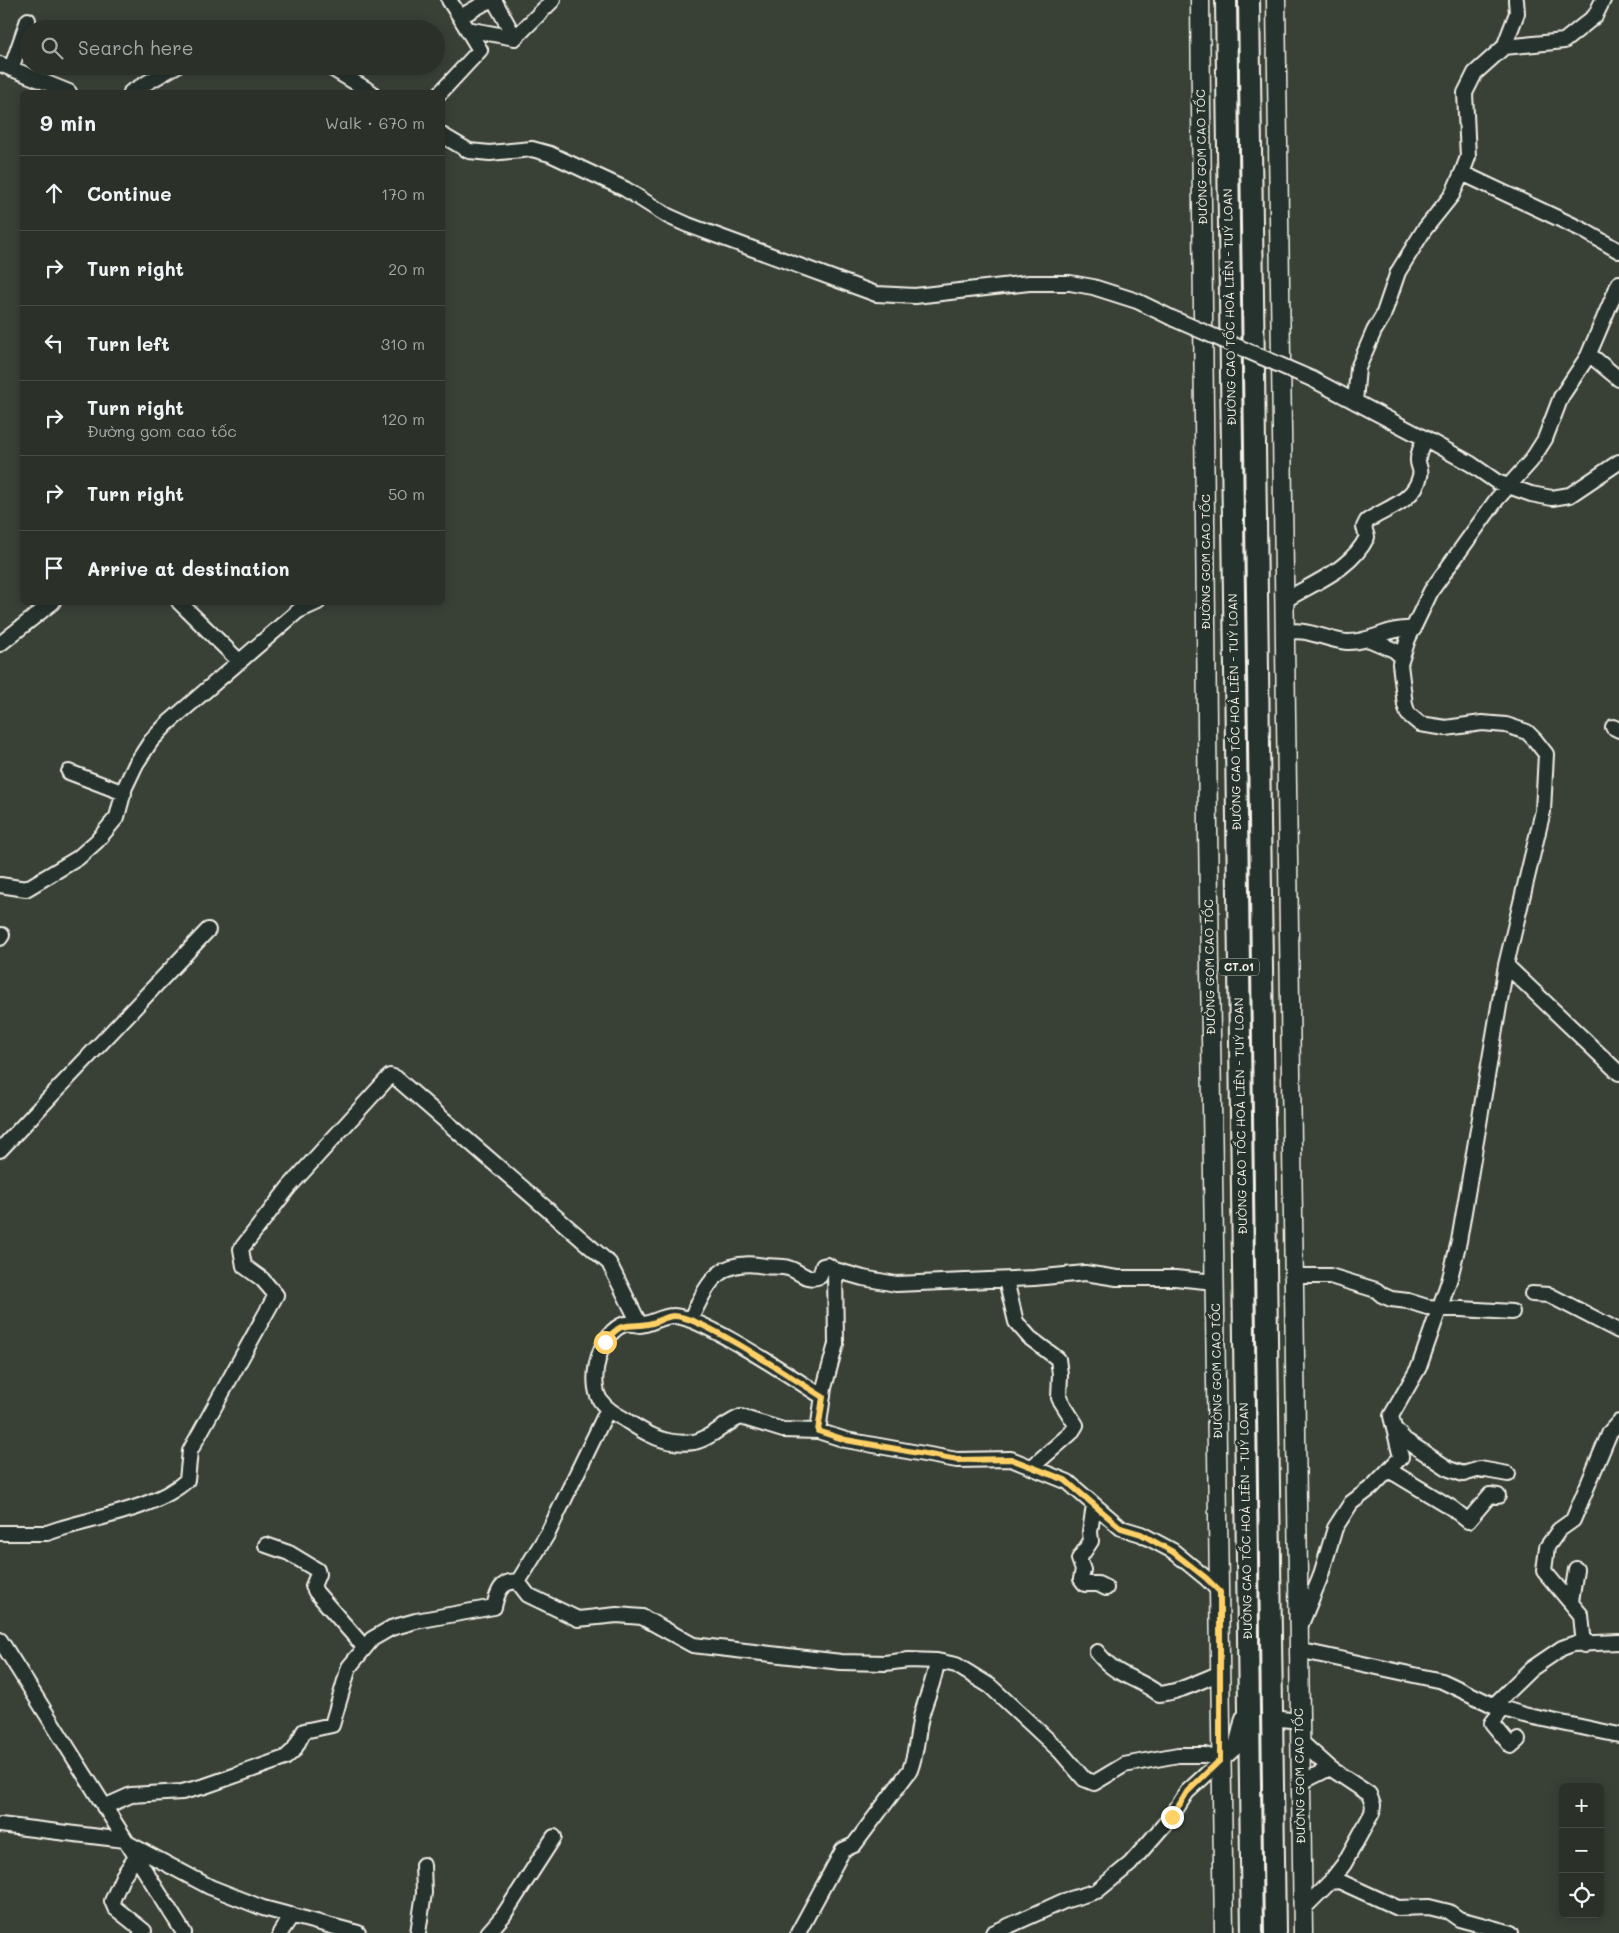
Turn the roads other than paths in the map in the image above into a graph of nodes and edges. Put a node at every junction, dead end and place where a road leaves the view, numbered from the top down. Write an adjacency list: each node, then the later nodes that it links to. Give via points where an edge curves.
1 (449, 0): 11 (street)
2 (490, 0): 11 (street)
3 (494, 0): 13 (street)
4 (553, 0): 13 (street)
5 (1200, 0): 55 (main road, ĐƯỜNG GOM CAO TỐC)
6 (1226, 0): 116 (highway, ĐƯỜNG CAO TỐC HOÀ LIÊN - TUÝ LOAN / CT.01)
7 (1249, 0): 117 (highway, ĐƯỜNG CAO TỐC HOÀ LIÊN - TUÝ LOAN / CT.01)
8 (1276, 0): 35 (main road, ĐƯỜNG GOM CAO TỐC)
9 (1516, 0): 14 (street, via 1517,13)
10 (1603, 0): 14 (street, via 1595,16 1564,41)
11 (463, 23): 13 (street); 23 (street, via 480,50)
12 (20, 37): 15 (street)
13 (515, 38)
14 (1504, 47): 25 (street, via 1475,73 1465,93 1468,157)
15 (6, 67): 16 (street)
16 (20, 73)
17 (26, 75): 20 (street)
18 (160, 75): 21 (street)
19 (343, 75): 22 (street)
20 (64, 90)
21 (134, 90)
22 (368, 90)
23 (443, 90)
24 (445, 137): 31 (street, bridge, via 469,151 490,153 532,149 550,154 625,189 682,222 876,294 915,296 1029,283 1093,286 1137,301 1312,379)
25 (1462, 173): 27 (street); 31 (street, via 1452,195 1424,230 1398,272 1383,316 1358,368)
26 (1619, 236): 27 (street)
27 (1619, 251)
28 (1619, 283): 29 (street)
29 (1588, 356): 30 (street); 34 (street, via 1561,398 1545,439)
30 (1619, 379)
31 (1355, 402): 32 (street)
32 (1424, 438): 34 (street); 35 (street, via 1416,487 1402,502 1367,521 1364,526 1367,537 1342,567)
33 (1619, 462): 34 (street, via 1587,485 1563,497 1552,498)
34 (1507, 486): 39 (street, via 1431,591)
35 (1284, 601): 40 (main road, ĐƯỜNG GOM CAO TỐC)
36 (49, 605): 42 (street)
37 (182, 605): 44 (street)
38 (311, 605): 44 (street, via 298,611)
39 (1414, 629): 41 (street, via 1392,630); 43 (street)
40 (1284, 635): 41 (street, via 1297,630 1345,642); 53 (main road, ĐƯỜNG GOM CAO TỐC)
41 (1368, 639): 43 (street)
42 (0, 644)
43 (1402, 657): 49 (street, via 1400,679 1405,705 1408,714 1420,724 1446,728 1482,723 1506,725 1527,732 1546,754 1543,810)
44 (240, 662): 46 (street, via 167,724 151,742 136,764)
45 (69, 772): 46 (street)
46 (124, 793): 47 (street, via 117,817 78,858 26,889)
47 (0, 886)
48 (208, 930): 51 (street)
49 (1506, 965): 50 (street); 57 (street, via 1459,1241)
50 (1619, 1073)
51 (0, 1150)
52 (835, 1270): 54 (street, via 896,1284); 59 (street, via 825,1265 820,1276 812,1278 789,1268 757,1264 731,1266 710,1280); 62 (street, via 836,1344)
53 (1293, 1276): 57 (street, via 1330,1276 1376,1290 1391,1299); 79 (main road, ĐƯỜNG GOM CAO TỐC)
54 (1006, 1280): 55 (street, via 1085,1273 1117,1278); 67 (street, via 1016,1322 1030,1338 1058,1359 1059,1398 1076,1425)
55 (1215, 1282): 77 (main road, ĐƯỜNG GOM CAO TỐC)
56 (1532, 1294): 61 (street, via 1550,1295)
57 (1439, 1308): 58 (street); 65 (street, via 1419,1367 1391,1416)
58 (1512, 1312)
59 (690, 1320): 60 (street, via 674,1316); 62 (street, via 724,1336)
60 (640, 1325): 63 (street, via 624,1324 615,1329 600,1353 596,1385 600,1400); 72 (street, via 609,1262 390,1076 289,1188 240,1249 244,1266 276,1295 190,1451 187,1480 178,1488 147,1502 53,1531)
61 (1619, 1331)
62 (823, 1397): 66 (street)
63 (608, 1409): 66 (street, via 648,1435 670,1442 696,1442 741,1417 783,1430); 75 (street, via 548,1533)
64 (1619, 1422): 78 (street, via 1610,1432 1573,1520 1559,1530 1547,1547 1544,1571)
65 (1393, 1428): 68 (street, via 1401,1457); 69 (street, via 1405,1440 1449,1469 1463,1474 1480,1469)
66 (818, 1431): 67 (street, via 846,1440 958,1460 1011,1459)
67 (1032, 1467): 71 (street, via 1065,1480)
68 (1389, 1470): 70 (street, via 1468,1521); 79 (street, via 1351,1503 1335,1528 1320,1578)
69 (1508, 1474)
70 (1488, 1494)
71 (1094, 1505): 76 (street, via 1091,1541 1079,1559 1083,1570 1081,1581); 77 (street, via 1121,1528 1141,1534 1173,1552)
72 (0, 1533)
73 (266, 1544): 83 (street, via 317,1570 313,1586 316,1592)
74 (1576, 1569): 78 (street)
75 (518, 1582): 83 (street, via 511,1580 499,1590 494,1608 391,1628); 86 (street, via 528,1595 578,1619 617,1615 642,1617 693,1646 841,1662)
76 (1106, 1588)
77 (1220, 1592): 87 (main road, ĐƯỜNG GOM CAO TỐC)
78 (1571, 1602): 82 (street, via 1581,1616)
79 (1298, 1632): 84 (main road, ĐƯỜNG GOM CAO TỐC)
80 (0, 1640): 98 (street)
81 (1619, 1642): 82 (street)
82 (1584, 1645): 88 (street, via 1573,1644 1541,1661)
83 (364, 1647): 98 (street, via 349,1667 332,1725 304,1731 294,1750 285,1758 206,1786 182,1792 131,1795)
84 (1298, 1650): 88 (street, via 1442,1681); 91 (main road, ĐƯỜNG GOM CAO TỐC)
85 (1097, 1652): 87 (street, via 1115,1671 1159,1694 1186,1688)
86 (937, 1661): 95 (street, via 956,1665 990,1686 1060,1751 1084,1779 1094,1783 1124,1765 1170,1756 1189,1753); 113 (street, via 936,1676 922,1716 910,1770 854,1845 843,1850)
87 (1221, 1673): 95 (main road, ĐƯỜNG GOM CAO TỐC)
88 (1498, 1707): 92 (street); 93 (street, via 1492,1723 1510,1746)
89 (1243, 1718): 95 (street, via 1236,1747)
90 (1281, 1719): 91 (street)
91 (1300, 1721): 94 (main road, ĐƯỜNG GOM CAO TỐC)
92 (1619, 1735)
93 (1518, 1740)
94 (1300, 1741): 96 (street); 97 (main road, ĐƯỜNG GOM CAO TỐC)
95 (1220, 1760): 114 (street, via 1187,1792 1149,1845 1097,1891 1064,1901); 115 (main road, ĐƯỜNG GOM CAO TỐC)
96 (1330, 1768): 97 (street); 104 (street, via 1360,1786 1369,1794 1373,1805 1372,1813 1347,1860)
97 (1300, 1782): 105 (main road, ĐƯỜNG GOM CAO TỐC)
98 (104, 1806): 101 (street)
99 (0, 1825): 101 (street)
100 (554, 1837): 112 (street, via 503,1916)
101 (126, 1842): 102 (street); 106 (street, via 210,1887 263,1908)
102 (136, 1857): 107 (street, via 112,1900 115,1908 144,1930); 108 (street)
103 (423, 1865): 111 (street, via 424,1893)
104 (1330, 1882): 105 (street); 119 (street, via 1349,1884 1398,1908 1429,1907)
105 (1302, 1910): 118 (main road, ĐƯỜNG GOM CAO TỐC)
106 (292, 1915): 109 (street); 110 (street)
107 (141, 1933)
108 (184, 1933)
109 (280, 1933)
110 (358, 1933)
111 (418, 1933)
112 (488, 1933)
113 (798, 1933)
114 (993, 1933)
115 (1224, 1933)
116 (1252, 1933)
117 (1275, 1933)
118 (1302, 1933)
119 (1510, 1933)

